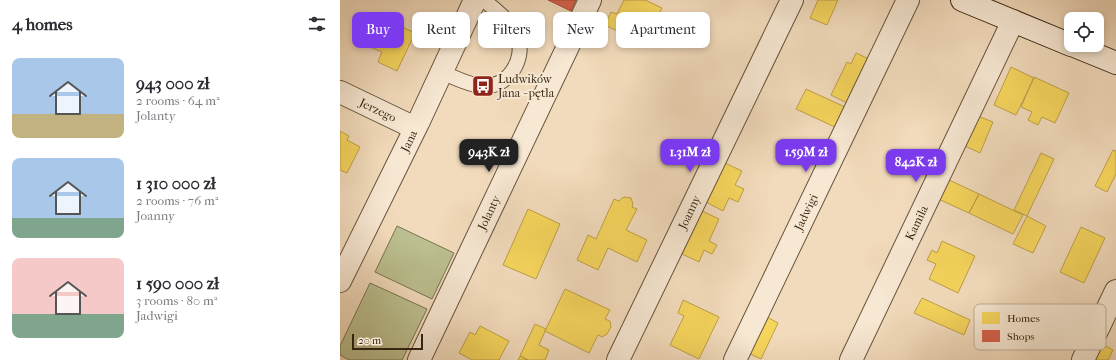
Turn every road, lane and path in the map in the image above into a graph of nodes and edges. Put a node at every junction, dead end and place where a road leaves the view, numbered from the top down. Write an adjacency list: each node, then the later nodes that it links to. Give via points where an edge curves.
1 (475, 0): 11 (street, Jana)
2 (484, 0): 11 (lane, via 510,24 518,36 520,50 517,64 503,80 482,86)
3 (590, 0): 18 (street, Jolanty)
4 (792, 0): 19 (street, Joanny)
5 (908, 0): 20 (street, Jadwigi)
6 (962, 0): 7 (street)
7 (1012, 20): 8 (street); 21 (street, Kamila)
8 (1064, 42)
9 (1088, 52): 10 (street)
10 (1116, 63)
11 (441, 72): 13 (street, Jana)
12 (340, 92): 13 (street, Jerzego)
13 (416, 128): 14 (street, Jana)
14 (340, 281)
15 (1116, 292): 16 (street)
16 (1106, 313)
17 (1088, 350): 22 (street)
18 (419, 360)
19 (618, 360)
20 (735, 360)
21 (850, 360)
22 (1083, 360)

